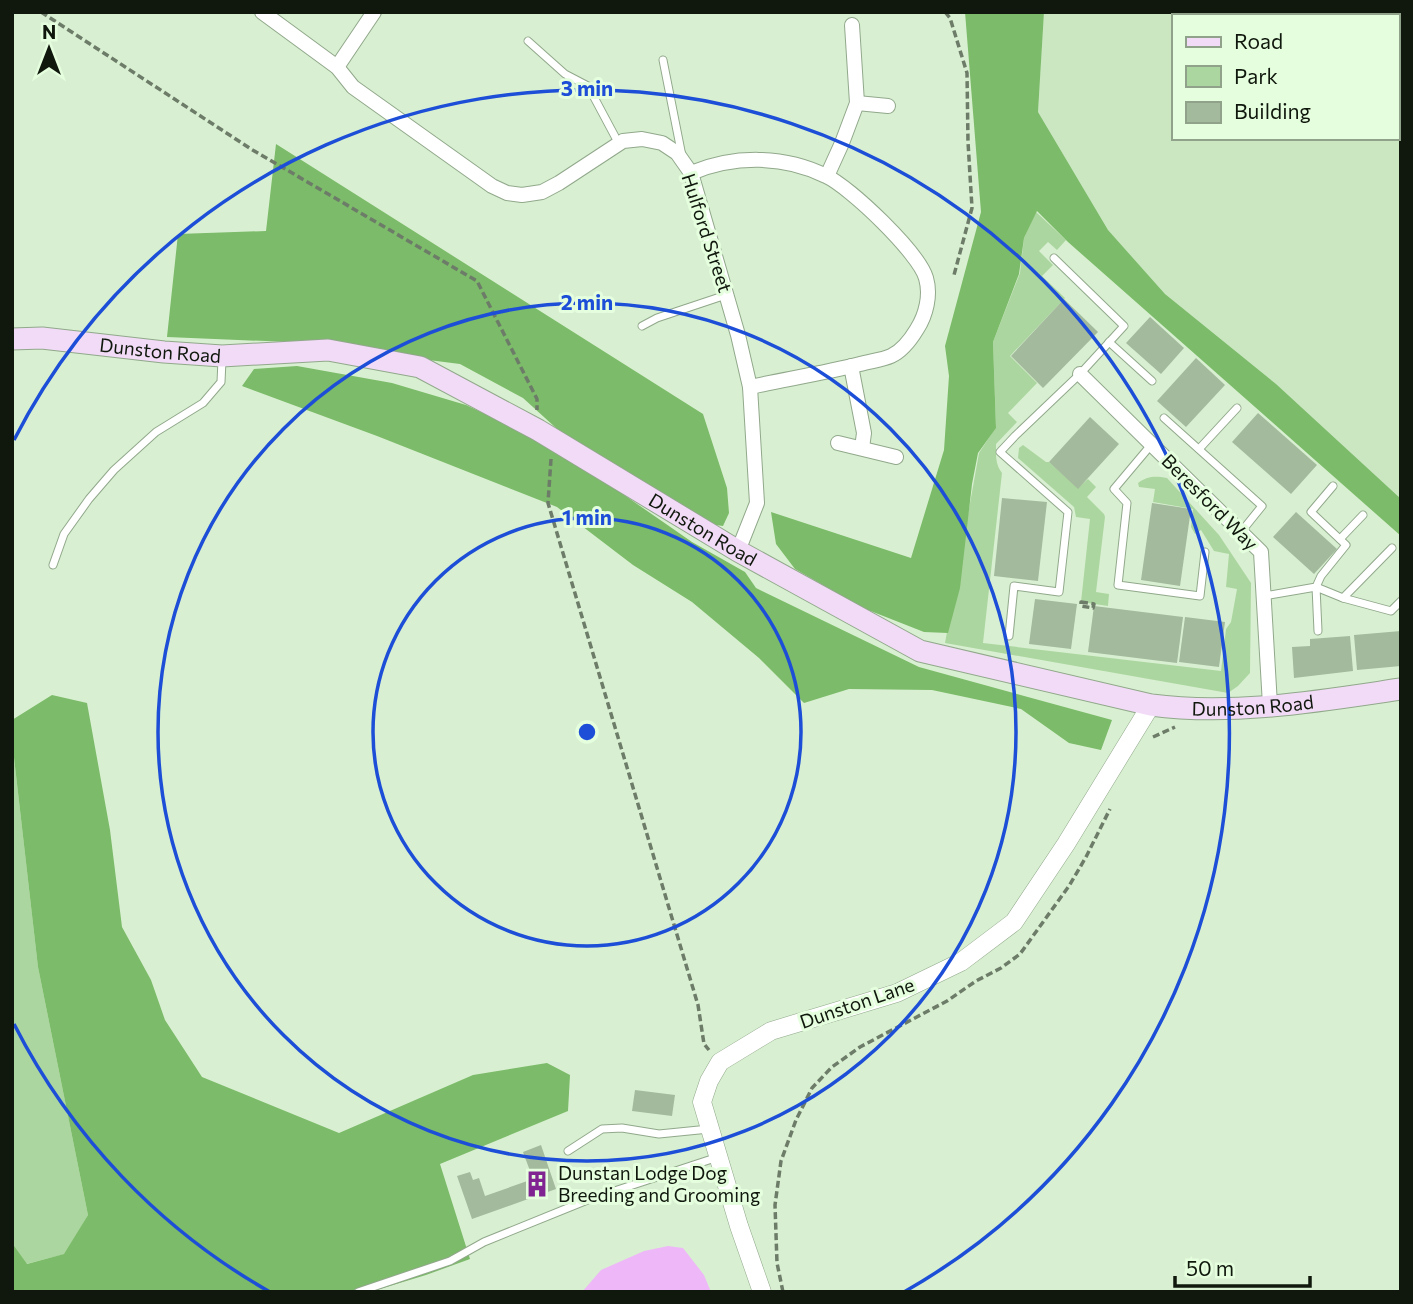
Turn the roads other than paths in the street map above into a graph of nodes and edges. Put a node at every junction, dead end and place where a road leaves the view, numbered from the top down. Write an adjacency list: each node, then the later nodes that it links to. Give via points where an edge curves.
1 (262, 12): 6 (street, Hulford Street)
2 (374, 12): 6 (street)
3 (852, 25): 7 (street)
4 (528, 41): 9 (lane, via 565,74 588,86)
5 (663, 60): 10 (lane)
6 (337, 66): 9 (street, Hulford Street, via 352,87 507,193 542,192)
7 (857, 103): 8 (street); 11 (street)
8 (888, 106)
9 (619, 144): 10 (street, Hulford Street, via 642,139 662,142)
10 (688, 168): 11 (street, via 748,159 805,167); 13 (street, Hulford Street)
11 (827, 176): 18 (street, via 887,226 920,264 926,279 928,300 912,338 893,355)
12 (1054, 258): 16 (lane, via 1124,326)
13 (727, 295): 14 (lane); 21 (street, Hulford Street)
14 (642, 326)
15 (12, 339): 17 (main road, Dunston Road)
16 (1109, 342): 19 (lane); 20 (lane)
17 (222, 356): 34 (main road, Dunston Road, via 328,350 420,367 538,430); 36 (lane, via 221,382 203,403 156,432 114,470 64,534)
18 (851, 366): 21 (street); 26 (street, via 864,433)
19 (1080, 373): 25 (street, Beresford Way); 42 (lane, via 1000,452 1068,512 1059,592 1014,586)
20 (1152, 381)
21 (750, 387): 34 (street, Hulford Street, via 757,503)
22 (1237, 408): 27 (lane)
23 (1164, 418): 27 (lane)
24 (838, 443): 26 (street)
25 (1152, 444): 31 (street, Beresford Way); 35 (lane, via 1114,489 1127,503 1118,585 1200,596)
26 (862, 448): 28 (street)
27 (1199, 449): 31 (lane, via 1262,506)
28 (896, 457)
29 (1333, 486): 32 (lane, via 1311,512)
30 (1363, 514): 32 (lane)
31 (1241, 532): 38 (street, Beresford Way, via 1261,552)
32 (1340, 539): 37 (lane, via 1346,545)
33 (1392, 548): 39 (lane)
34 (738, 551): 44 (main road, Dunston Road, via 920,651)
35 (1205, 552)
36 (53, 565)
37 (1316, 587): 38 (lane); 39 (lane); 41 (lane)
38 (1264, 596): 45 (street, Beresford Way)
39 (1343, 598): 40 (lane, via 1391,611)
40 (1401, 601)
41 (1318, 631)
42 (1009, 636)
43 (1401, 689): 45 (main road, Dunston Road)
44 (1151, 705): 45 (main road, Dunston Road, via 1180,709); 46 (street, Dunston Lane, via 1014,922 961,962 897,993 771,1031 720,1062 702,1102)
45 (1270, 705)
46 (710, 1129): 47 (lane, via 659,1134 602,1129); 48 (street)
47 (568, 1151)
48 (718, 1156): 49 (lane, via 590,1199 484,1242 450,1261); 50 (street)
49 (358, 1292)
50 (762, 1292)

